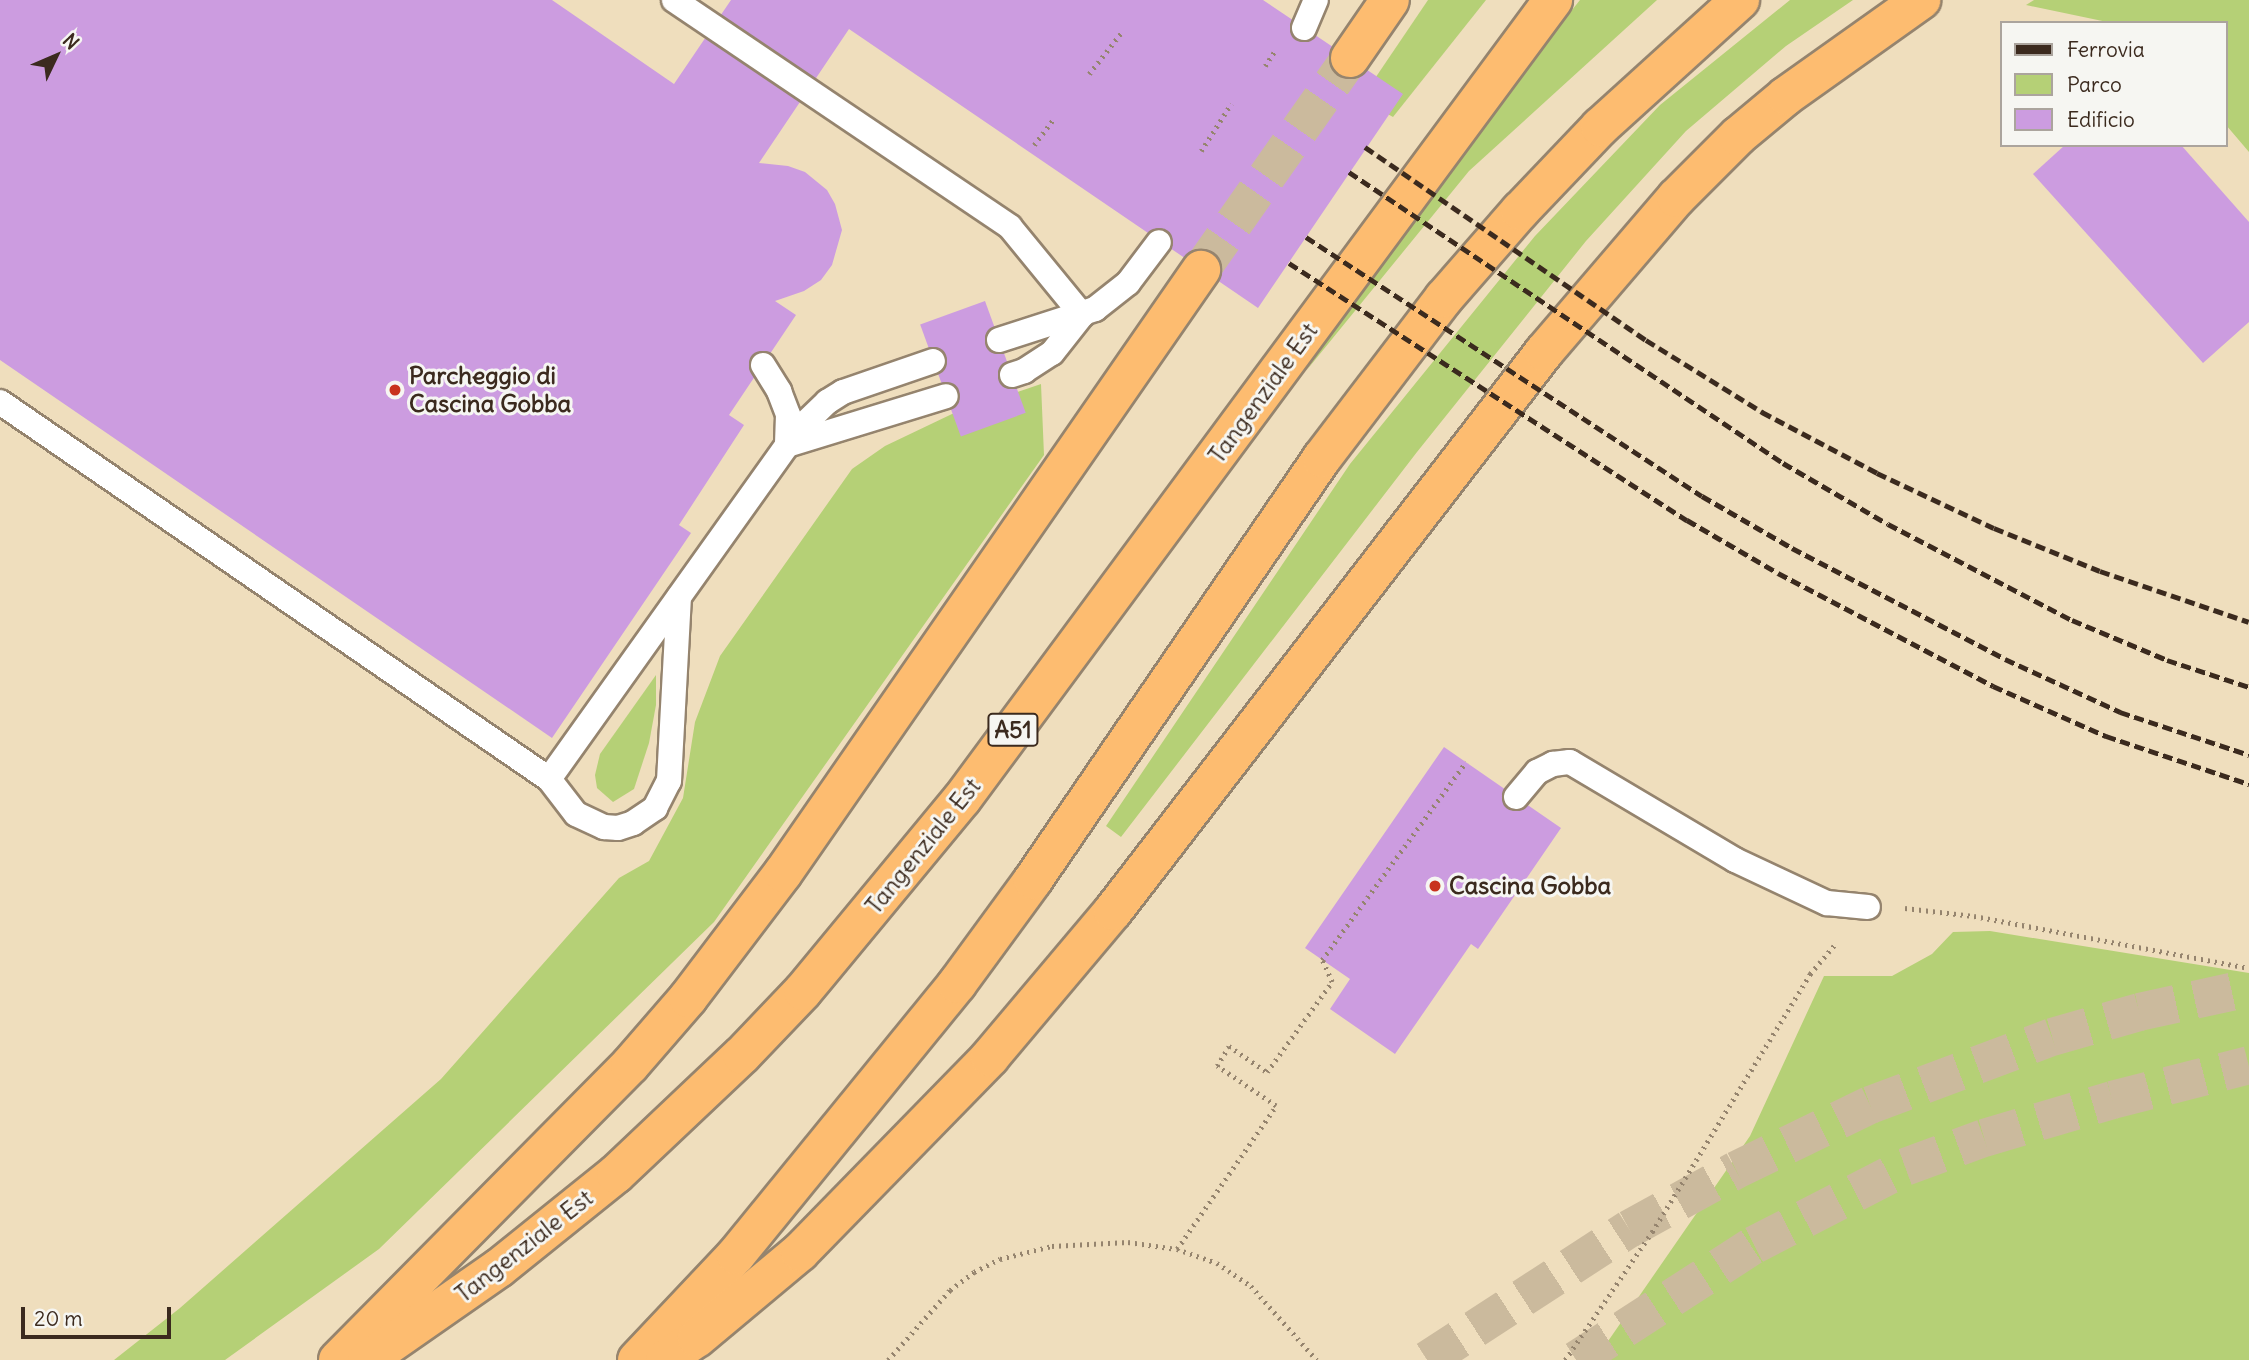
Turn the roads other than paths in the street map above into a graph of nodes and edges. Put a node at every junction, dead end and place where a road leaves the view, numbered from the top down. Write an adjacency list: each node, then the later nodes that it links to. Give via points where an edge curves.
1 (674, 0): 11 (lane, via 1010,228)
2 (1316, 0): 7 (lane)
3 (1390, 0): 8 (highway)
4 (1553, 0): 24 (highway, Tangenziale Est / A51, via 962,799 812,980 732,1065 616,1174 499,1268)
5 (1740, 0): 25 (highway, via 1600,127 1444,298 1322,458 957,984 736,1255)
6 (1921, 0): 26 (highway, via 1778,103 1676,198 1551,343 1113,911 990,1057 800,1252)
7 (1304, 28)
8 (1350, 58)
9 (1160, 242): 11 (lane, via 1129,284)
10 (1201, 270): 23 (highway, via 783,873 688,998 630,1065)
11 (1082, 315): 12 (lane); 15 (lane, via 1052,353)
12 (999, 340)
13 (933, 361): 18 (lane, via 843,393 811,415)
14 (763, 365): 18 (lane, via 788,415)
15 (1012, 375)
16 (946, 396): 18 (lane)
17 (0, 402): 20 (lane)
18 (787, 444): 19 (lane)
19 (679, 597): 20 (lane); 20 (lane, via 669,781 655,808 633,823 604,827 576,814)
20 (550, 779)
21 (1516, 797): 22 (lane, via 1537,772 1570,762 1735,860 1827,903)
22 (1868, 907)
23 (338, 1360)
24 (367, 1360)
25 (637, 1360)
26 (665, 1360)

